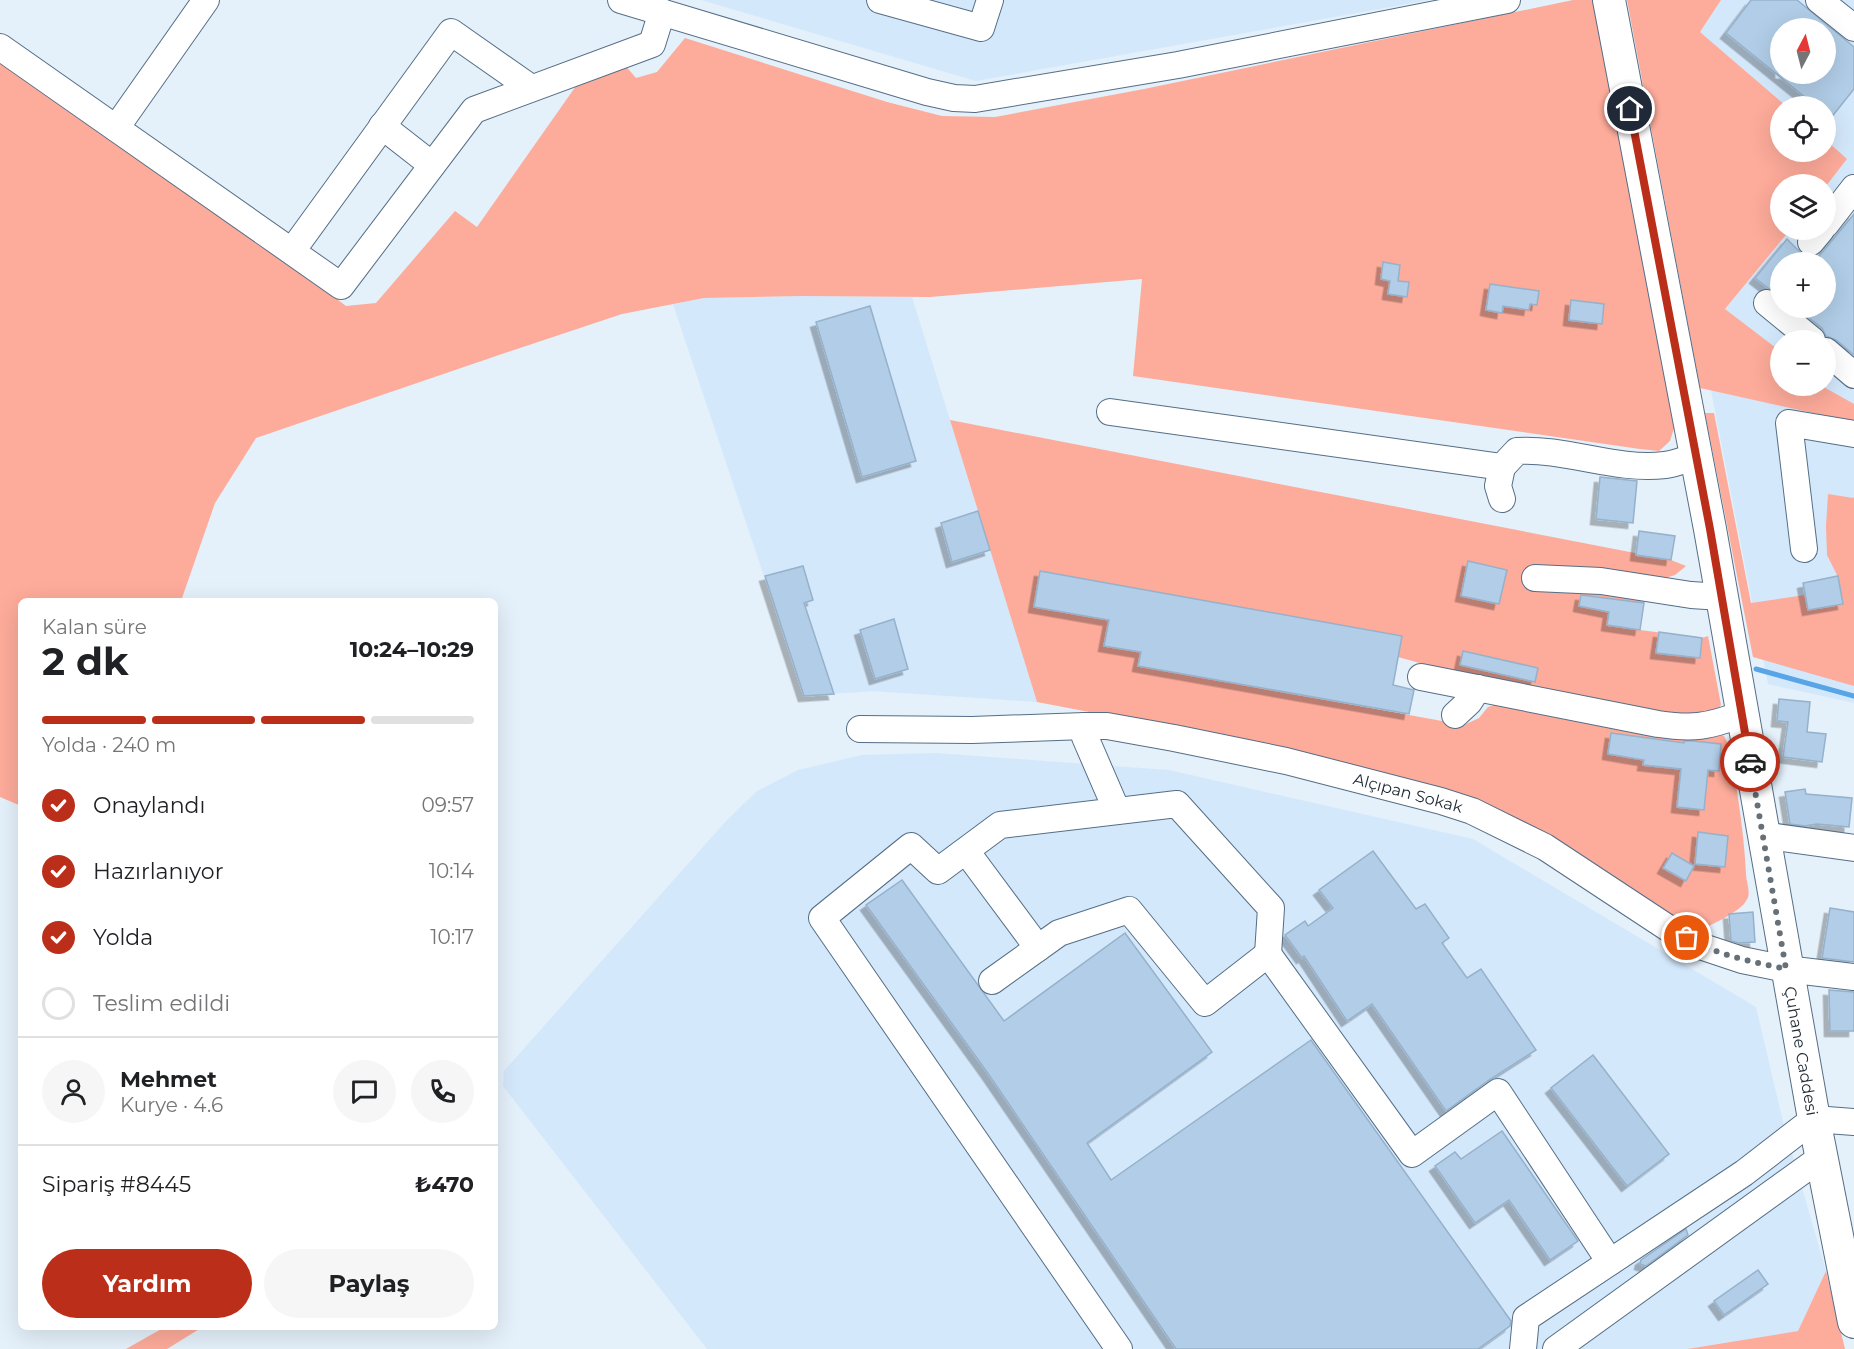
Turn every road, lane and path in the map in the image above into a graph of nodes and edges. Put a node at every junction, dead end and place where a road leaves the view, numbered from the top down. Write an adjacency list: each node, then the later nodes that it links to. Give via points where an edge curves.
1 (206, 0): 13 (street)
2 (621, 0): 8 (street)
3 (880, 0): 4 (street, via 981,28)
4 (990, 0)
5 (1507, 0): 8 (street, via 1178,65 975,99 927,92)
6 (1609, 0): 24 (main road, Çuhane Caddesi)
7 (1819, 0): 9 (street)
8 (656, 7): 11 (street, via 652,44)
9 (1854, 28)
10 (0, 47): 13 (street)
11 (531, 88): 12 (street, via 451,32); 14 (street, via 474,110)
12 (382, 126): 14 (street); 17 (street)
13 (116, 128): 17 (street)
14 (432, 165): 17 (street, via 341,286)
15 (1854, 188): 16 (street)
16 (1836, 211)
17 (292, 251)
18 (1767, 303): 19 (street)
19 (1800, 330)
20 (1836, 360): 21 (street)
21 (1854, 375)
22 (1110, 412): 25 (street)
23 (1854, 434): 27 (street, via 1789,423)
24 (1696, 456): 25 (street, via 1666,465 1638,466 1537,450 1517,451); 29 (main road, Çuhane Caddesi)
25 (1502, 467): 26 (street, via 1498,486)
26 (1502, 499)
27 (1804, 549)
28 (1535, 578): 29 (street, via 1601,581)
29 (1722, 597): 32 (main road, Çuhane Caddesi)
30 (1421, 676): 31 (street)
31 (1478, 688): 32 (street, via 1683,727 1699,727); 33 (street)
32 (1742, 714): 37 (main road, Çuhane Caddesi)
33 (1455, 715)
34 (1085, 726): 35 (street, Alçıpan Sokak); 36 (street, via 1085,737); 42 (street, Alçıpan Sokak, via 1107,726 1254,754 1472,811 1545,847 1702,947)
35 (860, 729)
36 (1117, 811): 39 (street, via 1000,825); 41 (street, via 1177,804 1271,908)
37 (1762, 835): 38 (street); 42 (main road, Çuhane Caddesi)
38 (1854, 848)
39 (966, 851): 40 (street); 51 (street, via 938,872 911,846 822,918)
40 (1038, 948): 41 (street, via 1059,933 1129,910 1205,1003); 44 (street)
41 (1268, 954): 49 (street, via 1412,1154 1498,1092)
42 (1786, 969): 43 (street, Alçıpan Sokak); 45 (main road, Çuhane Caddesi)
43 (1854, 978)
44 (992, 981)
45 (1814, 1119): 46 (street); 47 (main road, Çuhane Caddesi); 49 (street, via 1744,1173)
46 (1854, 1122)
47 (1822, 1157): 48 (main road, Çuhane Caddesi); 53 (street)
48 (1847, 1249): 50 (main road, Çuhane Caddesi)
49 (1610, 1262): 52 (street, via 1526,1318)
50 (1854, 1322)
51 (1119, 1349)
52 (1523, 1349)
53 (1556, 1349)

